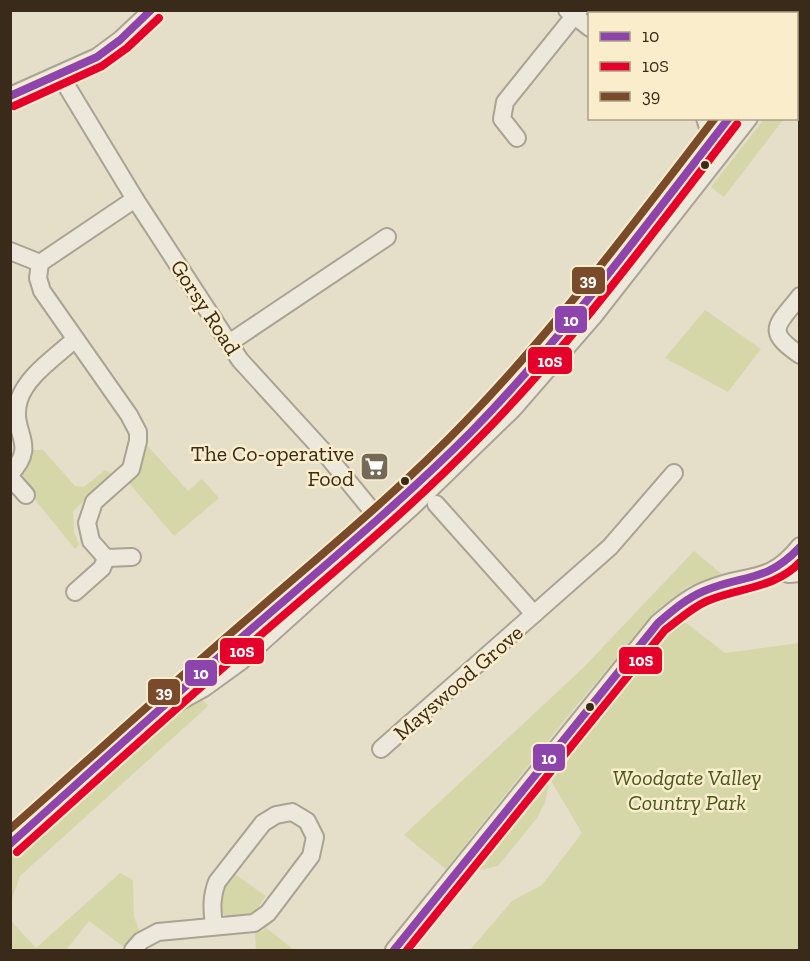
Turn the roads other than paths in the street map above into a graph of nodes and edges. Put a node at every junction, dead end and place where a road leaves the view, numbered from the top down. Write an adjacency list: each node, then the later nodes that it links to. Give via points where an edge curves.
1 (152, 10): 4 (street, via 97,57)
2 (574, 12): 3 (street); 8 (street, via 505,102 501,119)
3 (588, 26)
4 (60, 75): 5 (street); 10 (street, Gorsy Road)
5 (10, 96)
6 (706, 120): 9 (street)
7 (738, 121): 9 (street)
8 (517, 138)
9 (716, 148): 20 (street, via 571,344 513,409); 21 (street, via 498,403)
10 (135, 199): 13 (street); 16 (street, Gorsy Road)
11 (387, 237): 16 (street)
12 (10, 251): 13 (street)
13 (40, 263): 15 (street, via 38,278 42,291)
14 (800, 296): 17 (street, via 779,323 777,335)
15 (75, 339): 19 (street, via 27,383 16,417 24,444 23,458); 29 (street, via 138,432 131,469 94,502 87,523 91,541)
16 (229, 343): 26 (street, Gorsy Road)
17 (800, 355)
18 (674, 473): 33 (street, Mayswood Grove, via 610,547)
19 (10, 476): 22 (street)
20 (442, 477): 21 (street, via 437,471 423,483); 23 (street); 24 (street)
21 (416, 483): 26 (street)
22 (26, 495)
23 (436, 504): 24 (street); 33 (street, Mayswood Grove)
24 (412, 506): 25 (street)
25 (399, 517): 26 (street, via 393,516 383,524); 34 (street, via 240,662 204,688)
26 (378, 518): 34 (street)
27 (800, 546): 30 (street)
28 (132, 557): 29 (street)
29 (106, 558): 32 (street, via 102,568)
30 (774, 570): 31 (street); 39 (street, via 708,589 658,623)
31 (800, 573)
32 (75, 592)
33 (534, 614): 35 (street, Mayswood Grove)
34 (155, 714): 36 (street)
35 (381, 749)
36 (10, 844)
37 (214, 925): 37 (street, via 213,893 217,882 263,823 292,812 307,821 315,837 312,856 268,913 254,923); 38 (street, via 158,932 141,940)
38 (133, 951)
39 (394, 951)

